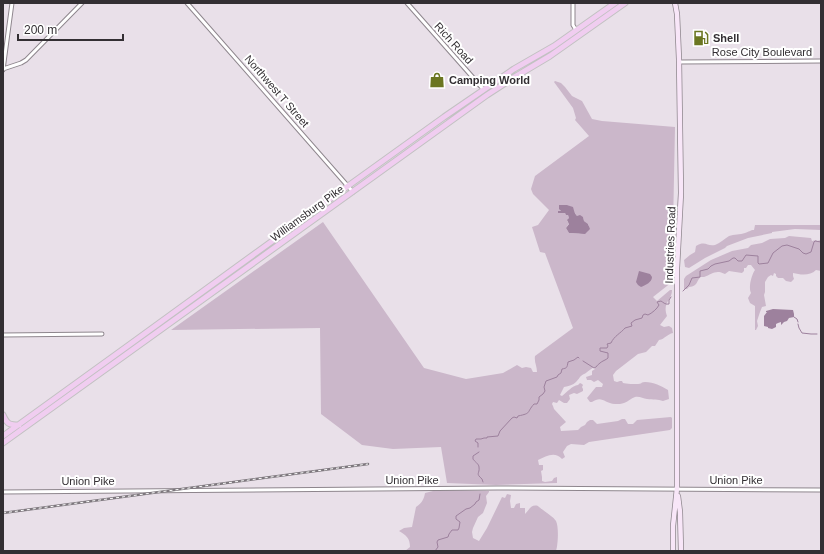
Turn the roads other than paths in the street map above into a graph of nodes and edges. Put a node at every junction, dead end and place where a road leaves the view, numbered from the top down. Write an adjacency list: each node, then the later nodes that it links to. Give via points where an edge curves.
1 (12, 3): 13 (street)
2 (82, 3): 13 (street, via 26,60)
3 (187, 3): 16 (street, Northwest T Street)
4 (407, 3): 14 (street, Rich Road)
5 (573, 3): 9 (street, via 573,25)
6 (615, 3): 9 (main road, Williamsburg Pike)
7 (625, 3): 10 (main road, Williamsburg Pike)
8 (675, 3): 12 (street, Industries Road)
9 (576, 30): 10 (street); 14 (main road, Williamsburg Pike)
10 (579, 35): 15 (main road, Williamsburg Pike)
11 (821, 61): 12 (street, Rose City Boulevard)
12 (680, 62): 24 (street, Industries Road)
13 (3, 70)
14 (484, 90): 15 (street, Rich Road); 16 (main road, Williamsburg Pike)
15 (487, 95): 17 (main road, Williamsburg Pike)
16 (348, 186): 17 (street, Northwest T Street); 21 (main road, Williamsburg Pike)
17 (353, 192): 23 (main road, Williamsburg Pike)
18 (102, 334): 19 (street)
19 (3, 335)
20 (3, 415): 21 (main road, via 8,423)
21 (20, 424): 22 (main road, Williamsburg Pike)
22 (3, 436)
23 (3, 443)
24 (677, 488): 25 (street, Union Pike); 26 (street, Union Pike); 27 (street, Industries Road, via 673,526); 28 (street, Industries Road)
25 (821, 490)
26 (3, 492)
27 (674, 551)
28 (681, 551)

